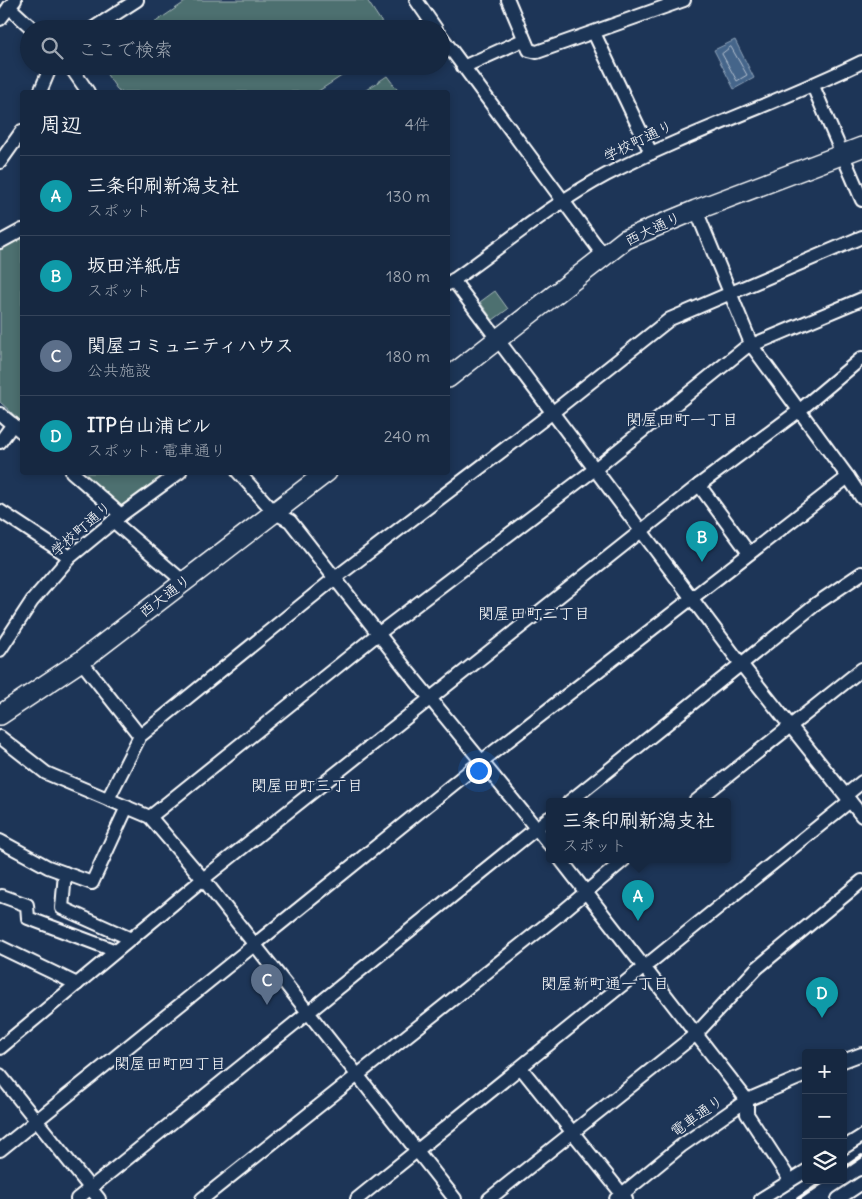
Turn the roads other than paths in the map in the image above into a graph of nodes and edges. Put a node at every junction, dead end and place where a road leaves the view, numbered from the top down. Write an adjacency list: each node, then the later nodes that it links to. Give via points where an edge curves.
1 (137, 0): 8 (street)
2 (416, 0): 9 (street)
3 (508, 0): 11 (street)
4 (684, 0): 10 (street)
5 (12, 4): 6 (street); 7 (street)
6 (0, 19)
7 (25, 20)
8 (106, 20)
9 (430, 20)
10 (594, 33): 11 (street, via 537,52 529,50); 22 (street)
11 (524, 40): 14 (street)
12 (450, 49): 14 (street)
13 (862, 62): 17 (street, 学校町通り)
14 (463, 67): 26 (street)
15 (47, 75): 18 (street)
16 (76, 75): 19 (street)
17 (812, 86): 22 (street, 学校町通り); 23 (street)
18 (41, 90)
19 (87, 90)
20 (20, 134): 24 (street)
21 (862, 147): 23 (highway, 西大通り)
22 (650, 153): 26 (street, 学校町通り)
23 (842, 155): 25 (street); 27 (highway, 西大通り)
24 (0, 162)
25 (862, 200)
26 (562, 202): 31 (street); 32 (street, 学校町通り)
27 (696, 210): 31 (highway, 西大通り, via 626,239); 33 (street)
28 (20, 231): 30 (street)
29 (862, 237): 33 (street)
30 (0, 242)
31 (604, 256): 35 (highway, 西大通り)
32 (450, 282): 35 (street)
33 (730, 294): 36 (street); 40 (street, via 670,319)
34 (862, 299): 36 (street)
35 (498, 339): 38 (highway, 西大通り); 40 (street)
36 (752, 346): 39 (street); 44 (street, via 745,348)
37 (862, 358): 39 (street)
38 (450, 376)
39 (800, 410): 49 (street); 50 (street)
40 (553, 412): 44 (street); 59 (street)
41 (0, 414): 42 (street)
42 (18, 428): 43 (street)
43 (0, 442)
44 (595, 469): 55 (street); 62 (street)
45 (75, 475): 54 (street)
46 (172, 475): 54 (street, 学校町通り)
47 (241, 475): 53 (street)
48 (322, 475): 53 (highway, 西大通り)
49 (848, 477): 51 (street); 56 (street)
50 (700, 485): 55 (street); 56 (street)
51 (862, 498)
52 (0, 510): 57 (street)
53 (275, 512): 59 (street, via 290,521); 60 (highway, 西大通り)
54 (117, 518): 57 (street, 学校町通り); 60 (street)
55 (641, 532): 61 (street); 67 (street)
56 (749, 553): 61 (street)
57 (70, 557): 63 (street, 学校町通り, via 32,601)
58 (862, 573): 65 (street, via 816,604)
59 (335, 578): 62 (street); 70 (street)
60 (184, 582): 64 (highway, 西大通り)
61 (691, 597): 65 (street); 72 (street)
62 (380, 632): 67 (street); 80 (street)
63 (0, 650)
64 (81, 661): 68 (highway, 西大通り); 70 (street)
65 (741, 664): 69 (street); 74 (street)
66 (862, 669): 69 (street)
67 (430, 698): 72 (street); 88 (street)
68 (0, 715)
69 (790, 726): 75 (street); 76 (street)
70 (140, 736): 77 (street)
71 (0, 737): 77 (street, via 46,772)
72 (482, 761): 82 (street); 93 (street)
73 (862, 782): 76 (street)
74 (574, 798)
75 (700, 798)
76 (848, 798): 79 (street); 96 (street)
77 (108, 799): 78 (street)
78 (127, 807): 80 (street); 87 (street, via 92,882)
79 (862, 816)
80 (150, 817): 88 (street)
81 (546, 820): 82 (street)
82 (537, 828): 83 (street); 98 (street)
83 (546, 840)
84 (0, 841): 87 (street)
85 (563, 863): 90 (street)
86 (620, 863): 90 (street)
87 (65, 873): 92 (street, via 62,908)
88 (203, 879): 92 (street); 93 (street)
89 (862, 881): 99 (street, via 757,968)
90 (584, 892): 96 (street); 104 (street)
91 (2, 896): 95 (street, via 27,905 28,918)
92 (131, 939): 95 (street)
93 (255, 945): 98 (street); 108 (street)
94 (0, 947): 97 (street)
95 (116, 951): 97 (street)
96 (645, 967): 99 (street); 103 (street)
97 (77, 984): 100 (street)
98 (308, 1013): 104 (street); 117 (street)
99 (696, 1034): 107 (street); 109 (street)
100 (0, 1048)
101 (862, 1054): 102 (street)
102 (847, 1060)
103 (521, 1068): 109 (street); 113 (street)
104 (357, 1074): 113 (street); 121 (street)
105 (0, 1075): 108 (street)
106 (802, 1077): 107 (street, 電車通り)
107 (748, 1100): 115 (street, via 747,1114); 118 (street, 電車通り, via 681,1146)
108 (36, 1122): 112 (street); 117 (street)
109 (573, 1133): 118 (street); 124 (street)
110 (862, 1136): 111 (street)
111 (847, 1145)
112 (0, 1150)
113 (418, 1151): 122 (street); 123 (street)
114 (802, 1173): 115 (street)
115 (790, 1180): 125 (street)
116 (862, 1183): 126 (street)
117 (91, 1188): 119 (street); 120 (street)
118 (621, 1197)
119 (77, 1199)
120 (99, 1199)
121 (202, 1199)
122 (357, 1199)
123 (456, 1199)
124 (489, 1199)
125 (761, 1199)
126 (838, 1199)

